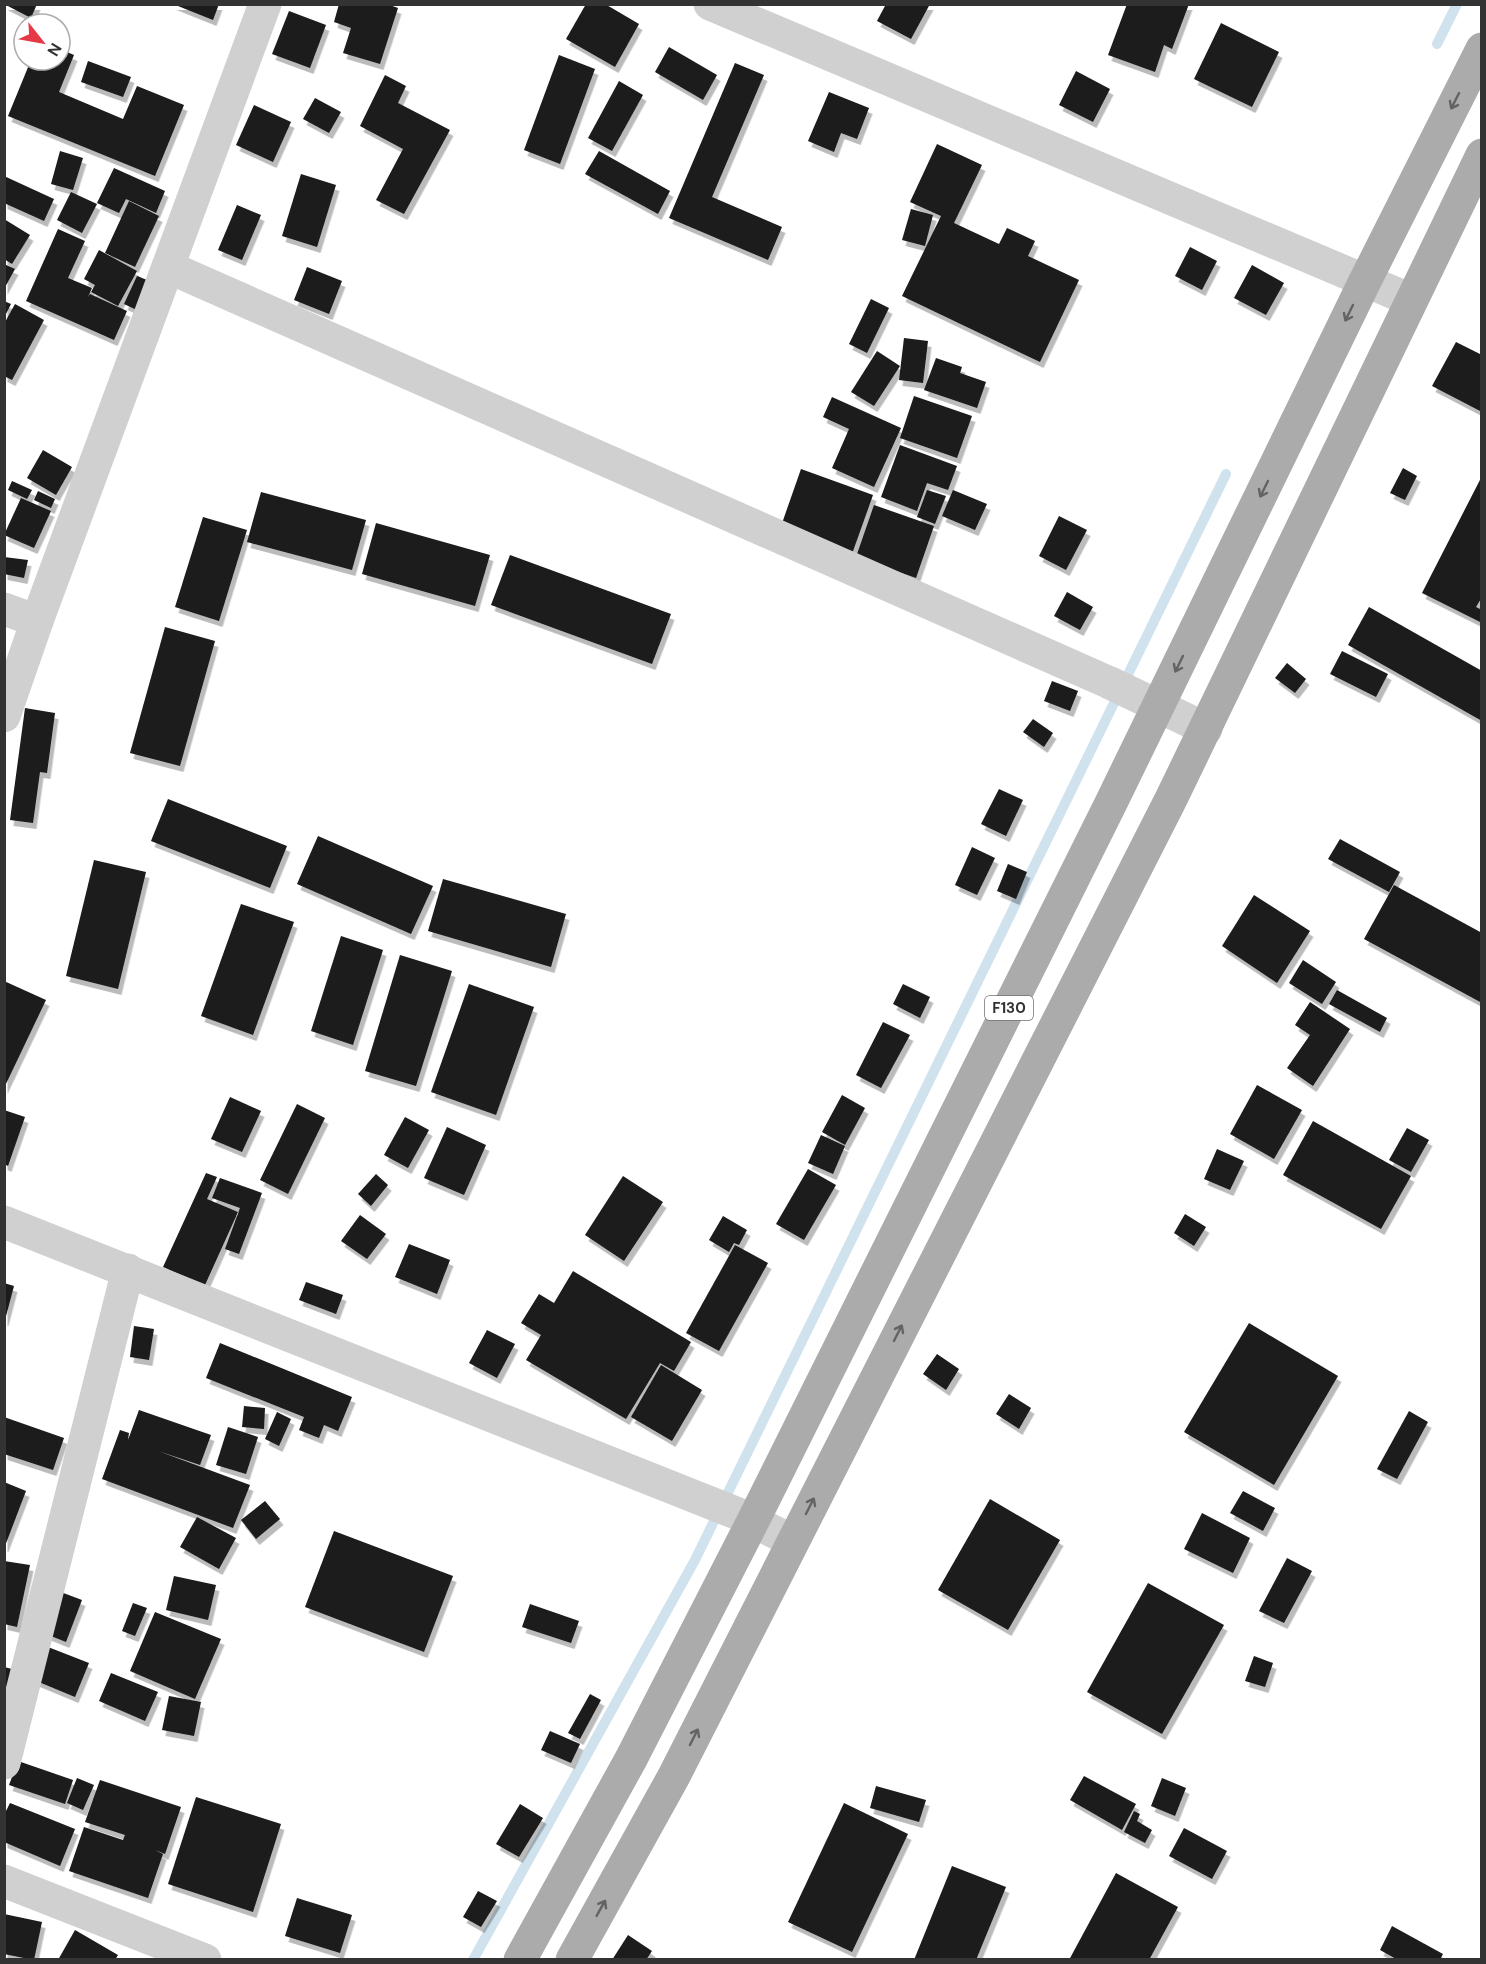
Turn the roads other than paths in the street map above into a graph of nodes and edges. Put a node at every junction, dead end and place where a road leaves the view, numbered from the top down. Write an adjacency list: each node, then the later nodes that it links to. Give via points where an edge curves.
1 (265, 4): 5 (street)
2 (710, 4): 6 (street)
3 (1482, 49): 6 (main road, F130, one-way to 6)
4 (1482, 156): 7 (main road, F130)
5 (168, 267): 9 (street); 10 (street)
6 (1365, 281): 7 (street); 10 (main road, F130, one-way to 10)
7 (1411, 300): 12 (main road, F130)
8 (4, 609): 9 (street)
9 (37, 621): 11 (street)
10 (1148, 701): 12 (street); 15 (main road, F130)
11 (4, 716)
12 (1206, 729): 16 (main road, F130, one-way to 12)
13 (4, 1222): 14 (street)
14 (128, 1270): 15 (street); 17 (street)
15 (747, 1518): 16 (street); 20 (main road, F130, via 631,1759)
16 (792, 1541): 21 (main road, F130, one-way to 16, via 674,1776)
17 (4, 1763)
18 (4, 1881): 19 (street)
19 (205, 1959)
20 (520, 1959)
21 (572, 1959)

